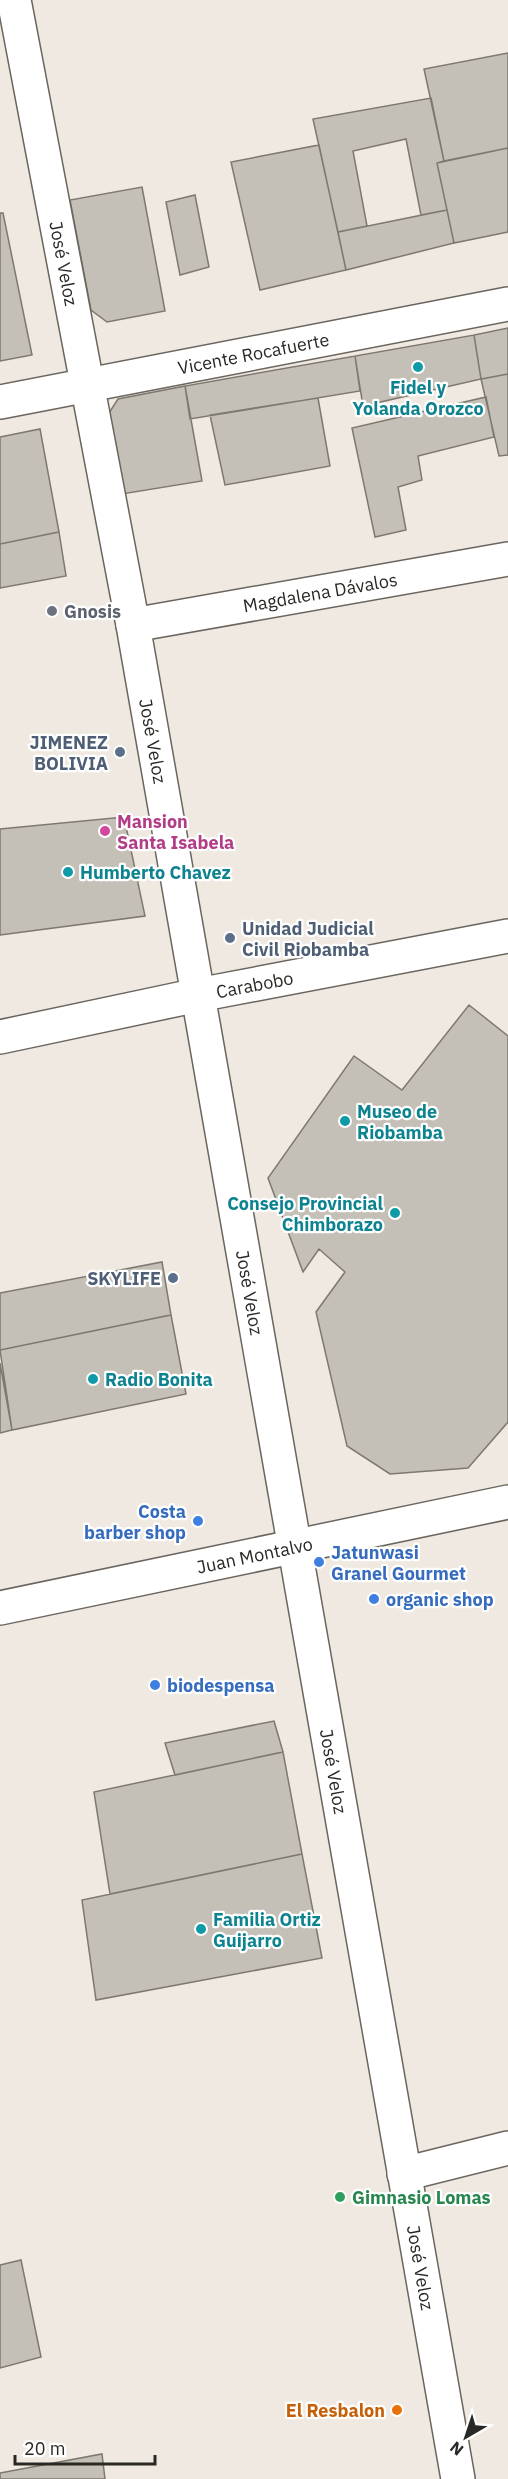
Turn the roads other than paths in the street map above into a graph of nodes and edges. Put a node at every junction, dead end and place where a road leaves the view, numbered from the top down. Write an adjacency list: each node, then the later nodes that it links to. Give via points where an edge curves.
1 (14, 0): 3 (street, José Veloz)
2 (508, 304): 3 (street, Vicente Rocafuerte)
3 (85, 385): 4 (street, Vicente Rocafuerte); 6 (street, José Veloz)
4 (0, 402)
5 (508, 559): 6 (street, Magdalena Dávalos)
6 (133, 625): 8 (street, José Veloz)
7 (508, 936): 8 (street, Carabobo)
8 (198, 995): 9 (street, Carabobo); 11 (street, José Veloz)
9 (0, 1037)
10 (508, 1502): 11 (street, Juan Montalvo)
11 (294, 1547): 12 (street, Juan Montalvo); 14 (street, José Veloz)
12 (0, 1608)
13 (508, 2148): 14 (street)
14 (404, 2174): 15 (street, José Veloz)
15 (458, 2479)

